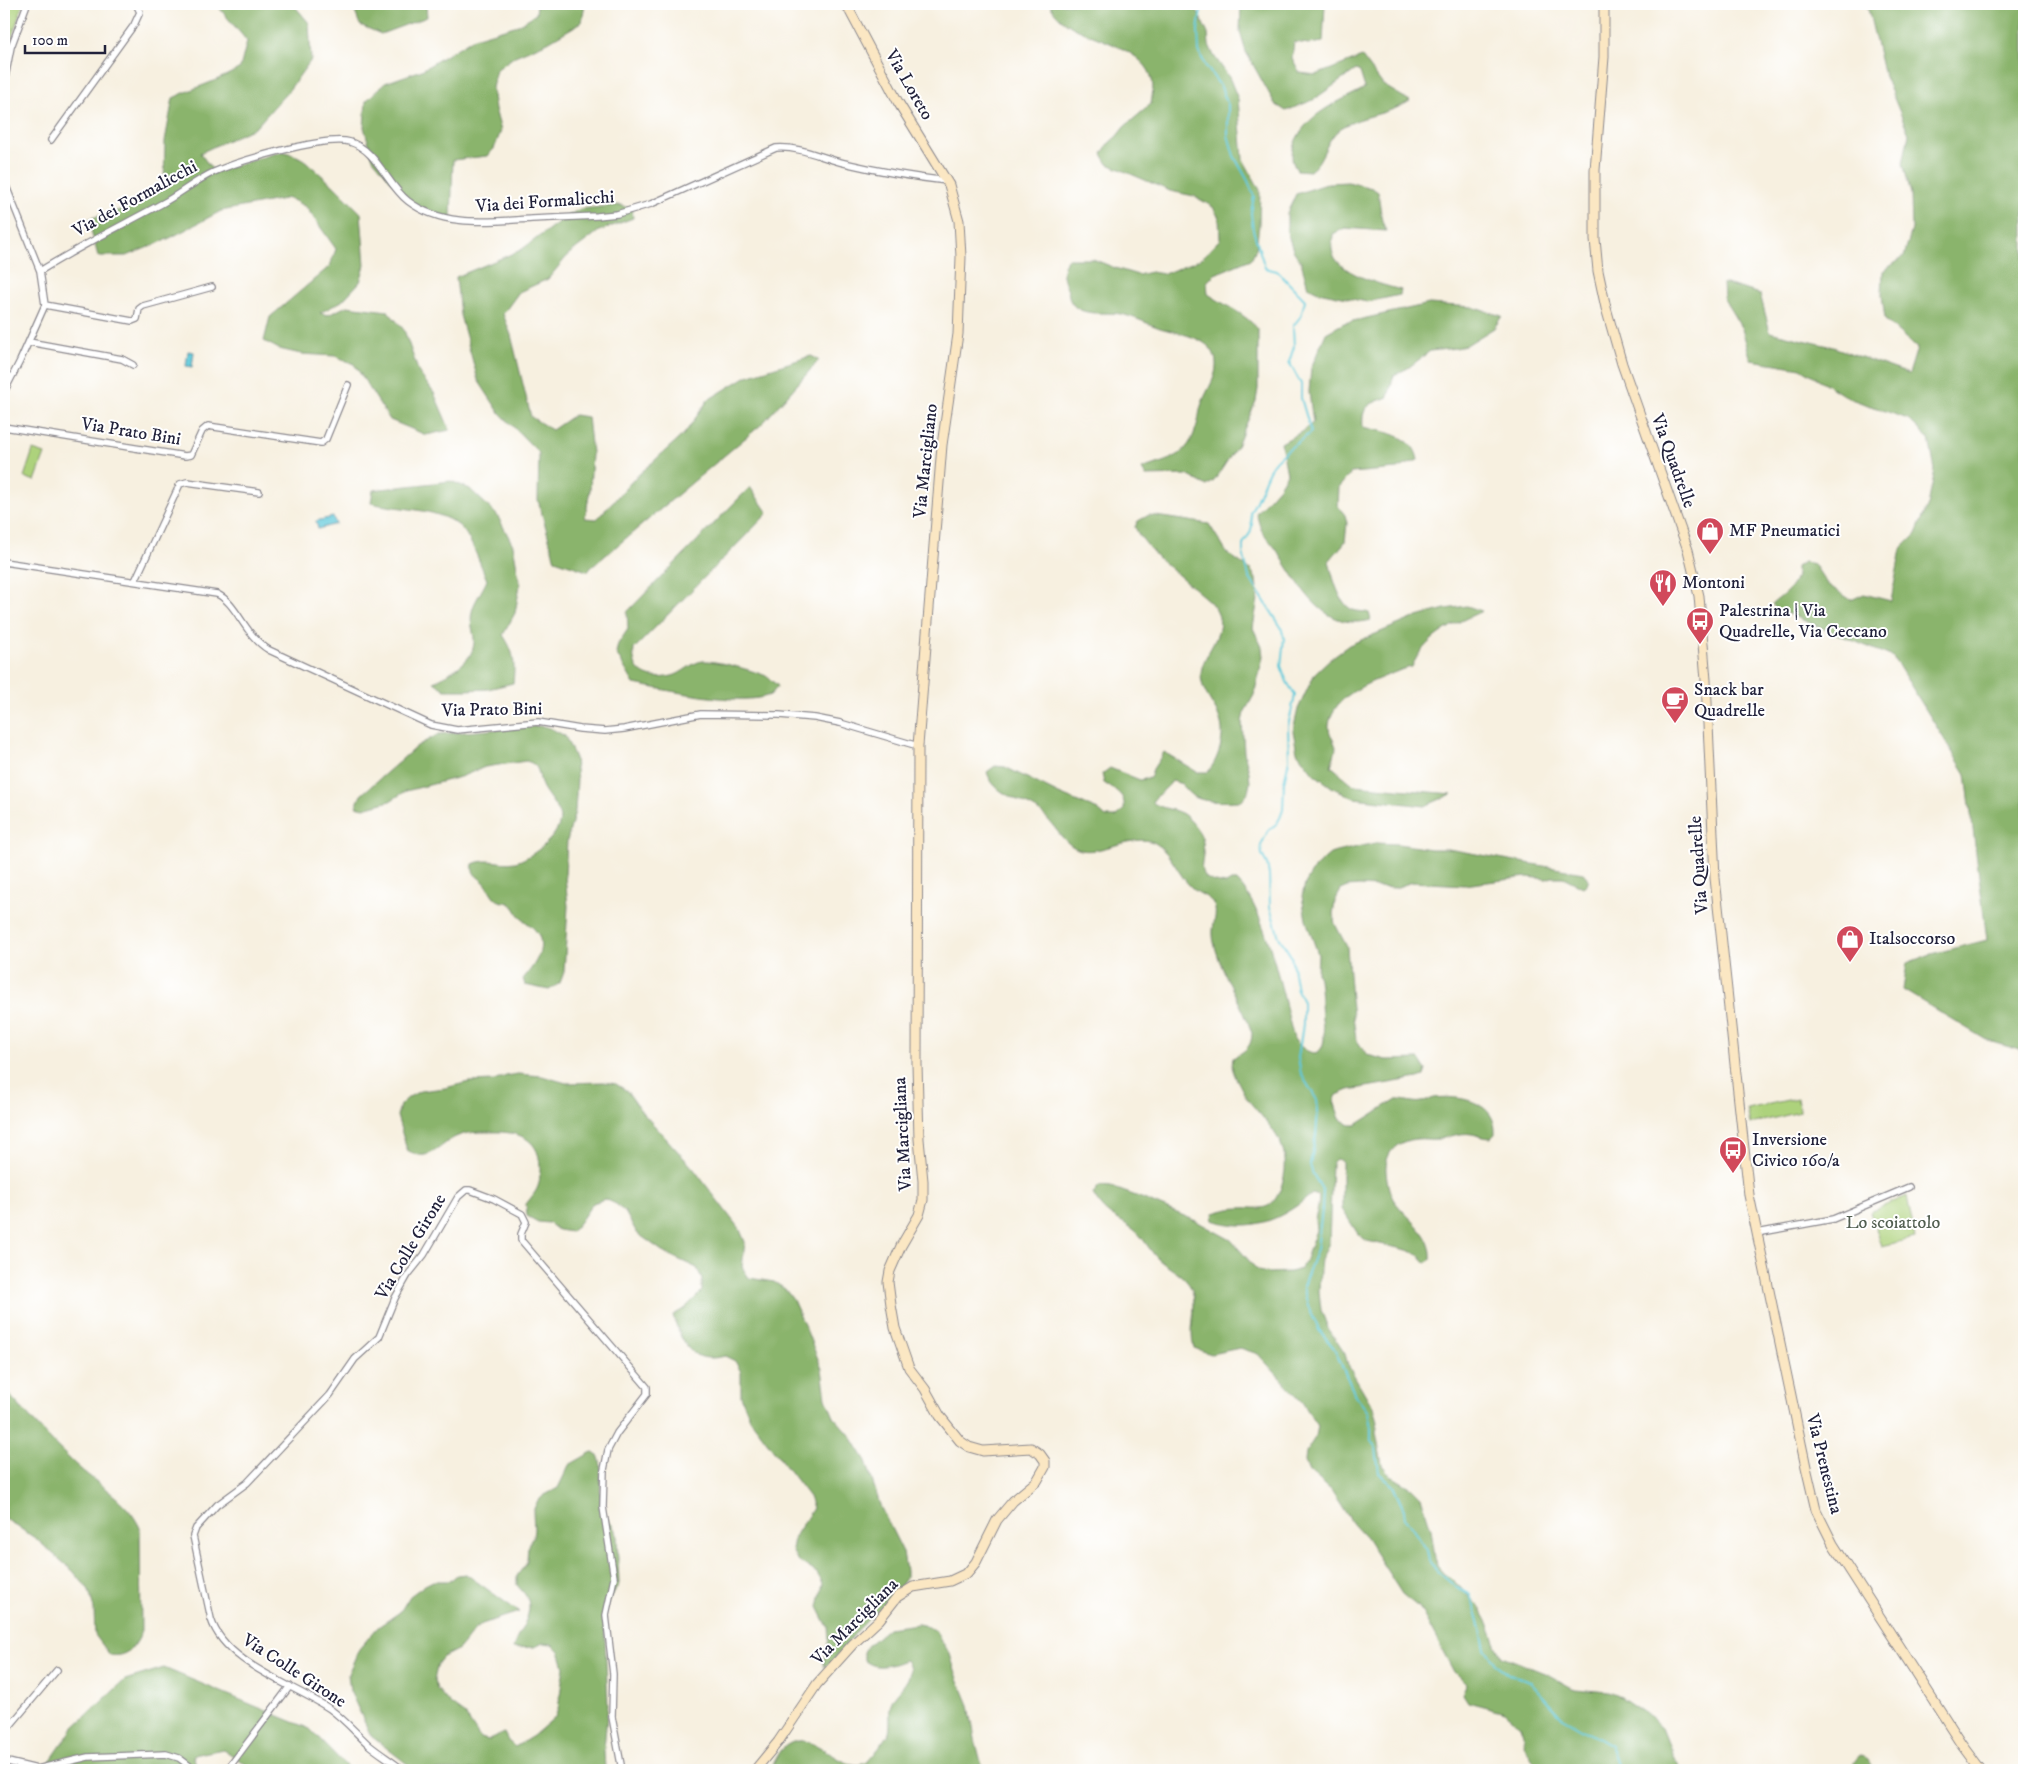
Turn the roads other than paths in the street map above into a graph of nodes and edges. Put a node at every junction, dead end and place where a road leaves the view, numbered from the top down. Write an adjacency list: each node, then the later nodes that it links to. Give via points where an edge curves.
1 (27, 4): 5 (street, via 12,42)
2 (136, 4): 6 (street, via 140,12 134,25)
3 (846, 4): 8 (street, Via Loreto, via 902,108)
4 (1604, 4): 21 (street, Via Quadrelle, via 1604,57 1595,165 1597,260 1614,339 1686,545 1699,596 1715,883)
5 (4, 83)
6 (51, 140)
7 (4, 181): 9 (street)
8 (947, 181): 9 (street, Via dei Formalicchi, via 892,173 798,150 776,148 657,202 617,214 470,222 415,206 395,190 361,148 334,140 283,151 214,172); 20 (street, Via Marcigliano, via 960,230 960,306 942,445)
9 (40, 271): 11 (street)
10 (212, 287): 11 (street, via 143,306 132,321)
11 (45, 305): 12 (street)
12 (29, 342): 13 (street, via 124,360); 15 (street)
13 (133, 365)
14 (348, 385): 16 (street, Via Prato Bini, via 322,443 208,426 202,430 191,455 185,456)
15 (4, 392)
16 (4, 427)
17 (259, 492): 19 (street, via 187,482 180,484)
18 (4, 562): 19 (street, Via Prato Bini)
19 (135, 581): 20 (street, Via Prato Bini, via 219,595 229,602 250,635 265,648 438,728 457,730 534,722 605,730 701,714 779,715 840,723)
20 (918, 746): 32 (street, Via Marcigliana, via 917,1064 923,1195 919,1215 890,1270 891,1310 910,1370 960,1441 983,1451 1030,1448 1038,1452 1045,1467 1037,1481 997,1520 967,1573 946,1582 913,1587 897,1597 817,1684)
21 (1748, 1183): 23 (street, Via Prenestina)
22 (1909, 1188): 23 (street, via 1833,1220)
23 (1757, 1233): 33 (street, Via Prenestina, via 1809,1482 1820,1518 1870,1604)
24 (57, 1670): 26 (street)
25 (290, 1686): 29 (street); 30 (street, Via Colle Girone, via 337,1715); 31 (street, Via Colle Girone, via 250,1664 218,1636 211,1619 194,1531 217,1505 247,1483 330,1395 355,1359 379,1337 394,1298 408,1274 424,1255 458,1196 470,1190 494,1198 522,1214 526,1222 521,1240 647,1388 647,1394 608,1450 604,1470 603,1506 614,1578 606,1615 613,1674 612,1717)
26 (4, 1733)
27 (4, 1761): 28 (street, via 37,1769 88,1757 166,1754 179,1758)
28 (195, 1770)
29 (228, 1770)
30 (403, 1770)
31 (622, 1770)
32 (755, 1770)
33 (1981, 1770)

